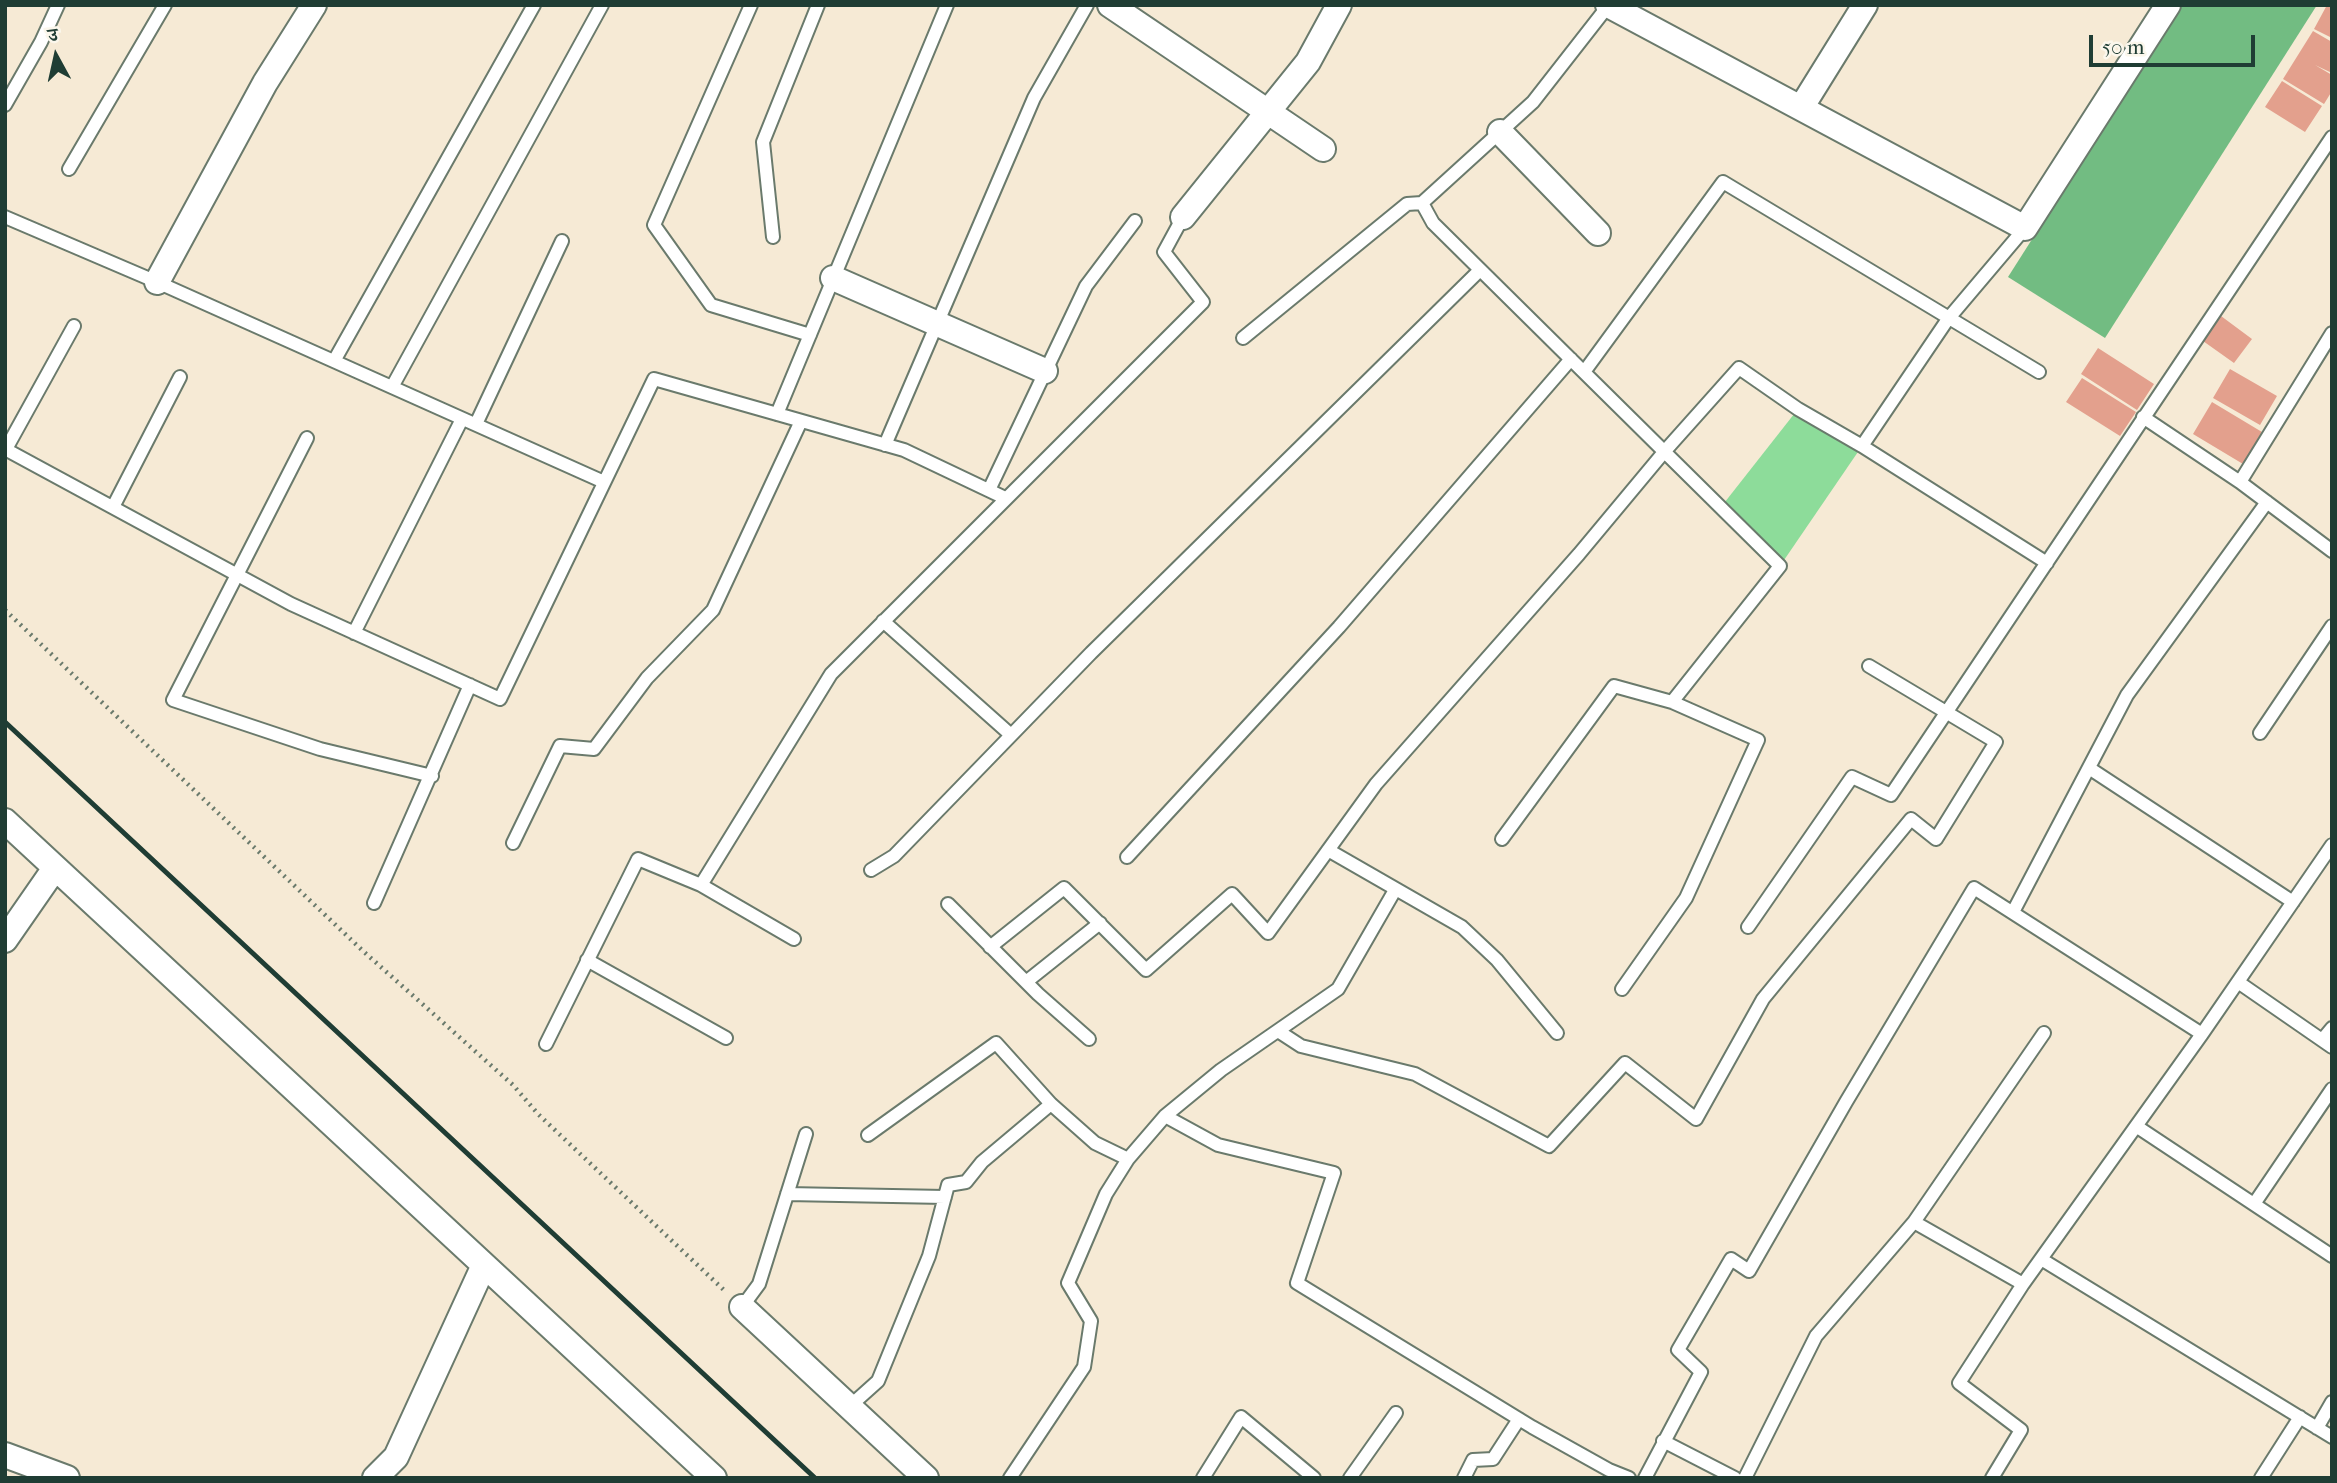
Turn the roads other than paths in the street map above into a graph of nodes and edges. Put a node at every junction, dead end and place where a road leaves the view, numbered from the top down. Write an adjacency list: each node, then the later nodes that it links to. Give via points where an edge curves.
1 (58, 5): 15 (lane)
2 (166, 5): 21 (lane)
3 (314, 5): 32 (street, via 265,83)
4 (534, 5): 40 (lane)
5 (602, 5): 45 (lane)
6 (751, 5): 37 (lane, via 654,225 711,305)
7 (818, 5): 28 (lane, via 763,142)
8 (947, 5): 31 (lane)
9 (1087, 5): 34 (lane, via 1034,98)
10 (1110, 5): 17 (street)
11 (1339, 5): 17 (street, via 1308,62)
12 (1865, 5): 16 (street)
13 (2168, 5): 26 (street)
14 (1608, 6): 16 (street); 18 (lane, via 1533,102)
15 (5, 105)
16 (1801, 108): 26 (street)
17 (1268, 111): 20 (street); 24 (street)
18 (1500, 132): 22 (lane); 27 (street)
19 (2332, 138): 47 (lane)
20 (1323, 149)
21 (69, 169)
22 (1422, 203): 30 (lane, via 1433,223); 38 (lane, via 1407,204)
23 (5, 217): 32 (lane)
24 (1183, 217): 59 (lane, via 1164,252 1203,302)
25 (1135, 221): 41 (lane, via 1086,286)
26 (2025, 228): 33 (lane)
27 (1598, 233)
28 (773, 237)
29 (562, 241): 50 (lane)
30 (1480, 270): 39 (lane); 73 (lane)
31 (833, 278): 34 (street); 37 (lane)
32 (157, 282): 40 (lane)
33 (1948, 319): 42 (lane, via 1723,182); 43 (lane); 53 (lane)
34 (937, 324): 41 (street); 52 (lane)
35 (74, 326): 54 (lane)
36 (2332, 333): 57 (lane)
37 (810, 335): 46 (lane)
38 (1243, 338)
39 (1571, 359): 42 (lane); 81 (lane, via 1339,627)
40 (334, 361): 45 (lane)
41 (1045, 371): 58 (lane)
42 (1584, 372): 55 (lane)
43 (2039, 372)
44 (180, 377): 61 (lane)
45 (393, 387): 48 (lane)
46 (776, 414): 49 (lane); 56 (lane, via 654,379)
47 (2143, 417): 57 (lane); 63 (lane)
48 (462, 419): 50 (lane); 67 (lane)
49 (801, 421): 52 (lane); 78 (lane, via 713,610 647,678 594,749 560,746)
50 (476, 425): 56 (lane)
51 (307, 438): 64 (lane)
52 (885, 445): 58 (lane)
53 (1862, 446): 55 (lane, via 1739,368); 63 (lane)
54 (5, 449): 61 (lane)
55 (1664, 452): 70 (lane, via 1780,566); 80 (lane, via 1376,784)
56 (604, 482): 69 (lane, via 500,699)
57 (2240, 482): 60 (lane)
58 (989, 490): 59 (lane)
59 (1005, 498): 65 (lane)
60 (2267, 502): 62 (lane); 74 (lane, via 2127,695)
61 (113, 508): 64 (lane)
62 (2332, 551)
63 (2047, 564): 71 (lane)
64 (237, 575): 67 (lane); 75 (lane, via 173,700 320,749)
65 (883, 621): 73 (lane); 84 (lane, via 831,674)
66 (2332, 626): 72 (lane)
67 (354, 633): 69 (lane)
68 (1869, 666): 71 (lane)
69 (470, 685): 75 (lane)
70 (1672, 702): 77 (lane, via 1614,686); 98 (lane, via 1759,740 1686,898)
71 (1946, 714): 91 (lane, via 1891,795 1852,778); 100 (lane, via 1996,742 1936,839 1911,819 1763,999 1696,1119 1625,1063 1549,1146 1415,1074 1301,1046)
72 (2260, 733)
73 (1011, 735): 83 (lane, via 894,856)
74 (2089, 768): 86 (lane); 89 (lane)
75 (432, 776): 87 (lane)
76 (5, 821): 82 (street)
77 (1502, 839)
78 (513, 843)
79 (2332, 845): 86 (lane)
80 (1328, 849): 85 (lane); 90 (lane, via 1268,933 1232,894 1146,970)
81 (1127, 857)
82 (55, 868): 93 (street); 121 (street)
83 (871, 870)
84 (701, 885): 92 (lane); 95 (lane, via 638,859)
85 (1395, 890): 100 (lane, via 1338,989); 101 (lane, via 1462,927 1497,960)
86 (2293, 902): 97 (lane)
87 (374, 903)
88 (948, 904): 94 (lane)
89 (2013, 912): 103 (lane); 131 (lane, via 1974,888 1749,1270 1731,1259 1678,1350 1701,1372)
90 (1100, 923): 94 (lane, via 1064,888); 96 (lane)
91 (1748, 927)
92 (794, 939)
93 (5, 940)
94 (989, 947): 96 (lane)
95 (587, 960): 104 (lane); 106 (lane)
96 (1026, 982): 105 (lane)
97 (2238, 982): 103 (lane); 107 (lane)
98 (1622, 989)
99 (2332, 1028): 107 (lane)
100 (1278, 1031): 110 (lane)
101 (1557, 1032)
102 (2044, 1033): 118 (lane)
103 (2202, 1034): 111 (lane)
104 (726, 1038)
105 (1089, 1039)
106 (546, 1044)
107 (2327, 1044)
108 (2332, 1089): 117 (lane)
109 (1051, 1104): 113 (lane, via 996,1043); 114 (lane, via 1095,1143); 116 (lane, via 965,1182 948,1185)
110 (1165, 1116): 114 (lane); 128 (lane, via 1218,1145 1334,1173 1297,1283)
111 (2136, 1126): 117 (lane); 120 (lane)
112 (806, 1134): 115 (lane)
113 (868, 1135)
114 (1128, 1159): 137 (lane, via 1106,1194 1068,1283 1091,1321 1084,1367)
115 (787, 1194): 116 (lane); 123 (lane, via 759,1284)
116 (945, 1197): 125 (lane, via 929,1256 878,1381)
117 (2254, 1204): 119 (lane)
118 (1914, 1222): 122 (lane); 145 (lane, via 1816,1336)
119 (2332, 1256)
120 (2041, 1259): 122 (lane); 127 (lane)
121 (484, 1265): 134 (street, via 396,1457); 135 (street)
122 (2023, 1284): 146 (lane, via 1959,1383 2021,1430)
123 (742, 1307): 125 (street)
124 (2332, 1402): 129 (lane)
125 (849, 1407): 136 (street)
126 (1396, 1413): 140 (lane)
127 (2300, 1417): 129 (lane); 147 (lane)
128 (1520, 1419): 141 (lane, via 1493,1459 1474,1460); 142 (lane)
129 (2317, 1428): 130 (lane)
130 (2332, 1437)
131 (1663, 1441): 143 (lane); 144 (lane)
132 (5, 1454): 133 (street)
133 (67, 1478)
134 (376, 1478)
135 (714, 1478)
136 (926, 1478)
137 (1010, 1478)
138 (1203, 1478): 139 (lane, via 1241,1417)
139 (1314, 1478)
140 (1350, 1478)
141 (1464, 1478)
142 (1629, 1478)
143 (1644, 1478)
144 (1735, 1478)
145 (1745, 1478)
146 (1992, 1478)
147 (2261, 1478)

